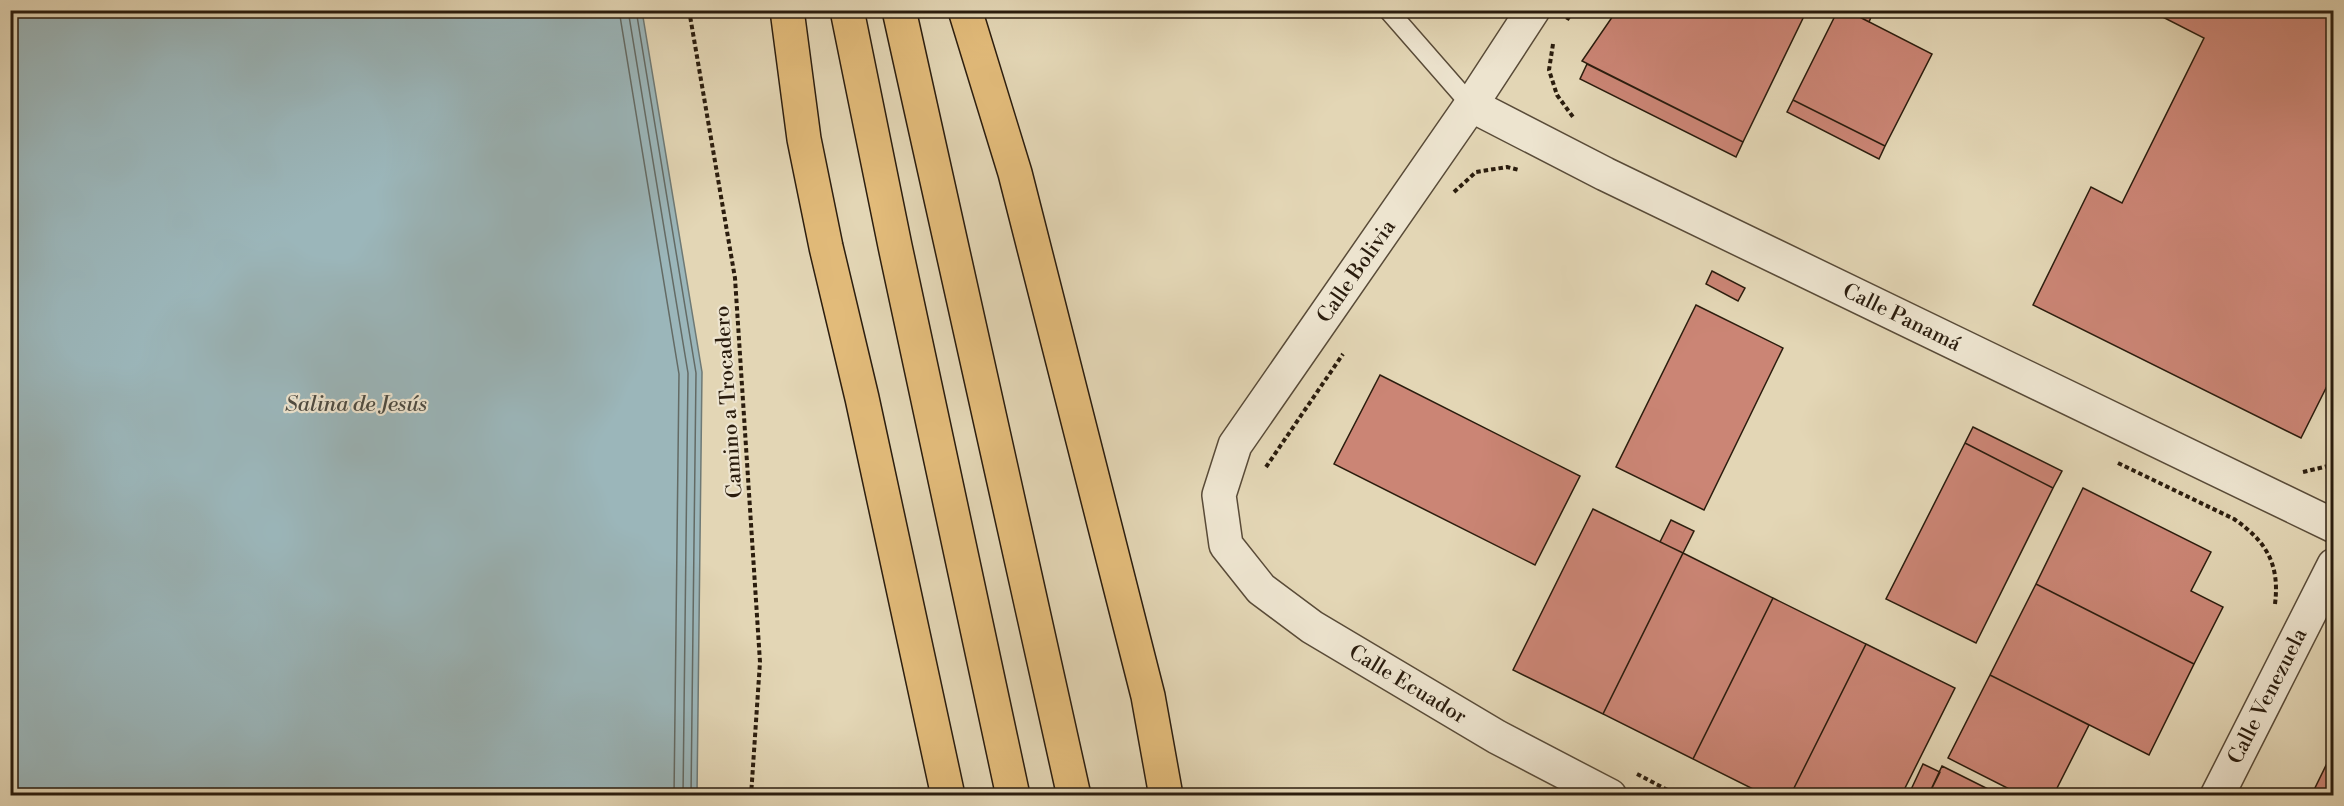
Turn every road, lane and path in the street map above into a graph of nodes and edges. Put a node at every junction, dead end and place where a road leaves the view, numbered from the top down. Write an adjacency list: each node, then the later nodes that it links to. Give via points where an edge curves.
1 (689, 10): 19 (path, Camino a Trocadero, via 735,278 760,662)
2 (787, 10): 20 (highway, via 804,139)
3 (847, 10): 21 (highway)
4 (899, 10): 22 (highway)
5 (965, 10): 23 (highway, via 1018,184 1148,696)
6 (1388, 10): 8 (lane)
7 (1533, 10): 8 (street, Calle Bolivia)
8 (1472, 105): 14 (street, Calle Panamá, via 1605,174); 15 (street, Calle Bolivia, via 1235,445 1219,495)
9 (1524, 172): 10 (path, via 1507,167 1476,172)
10 (1452, 194)
11 (1346, 349): 13 (path)
12 (2118, 462): 17 (path, via 2248,529 2263,544 2272,564 2277,586)
13 (1263, 471)
14 (2334, 526)
15 (1226, 545): 18 (street, Calle Ecuador, via 1261,589 1312,627 1497,737)
16 (2334, 565): 25 (street, Calle Venezuela)
17 (2274, 609)
18 (1618, 782): 24 (path)
19 (751, 795)
20 (948, 795)
21 (1014, 795)
22 (1074, 795)
23 (1166, 795)
24 (1679, 795)
25 (2217, 795)

